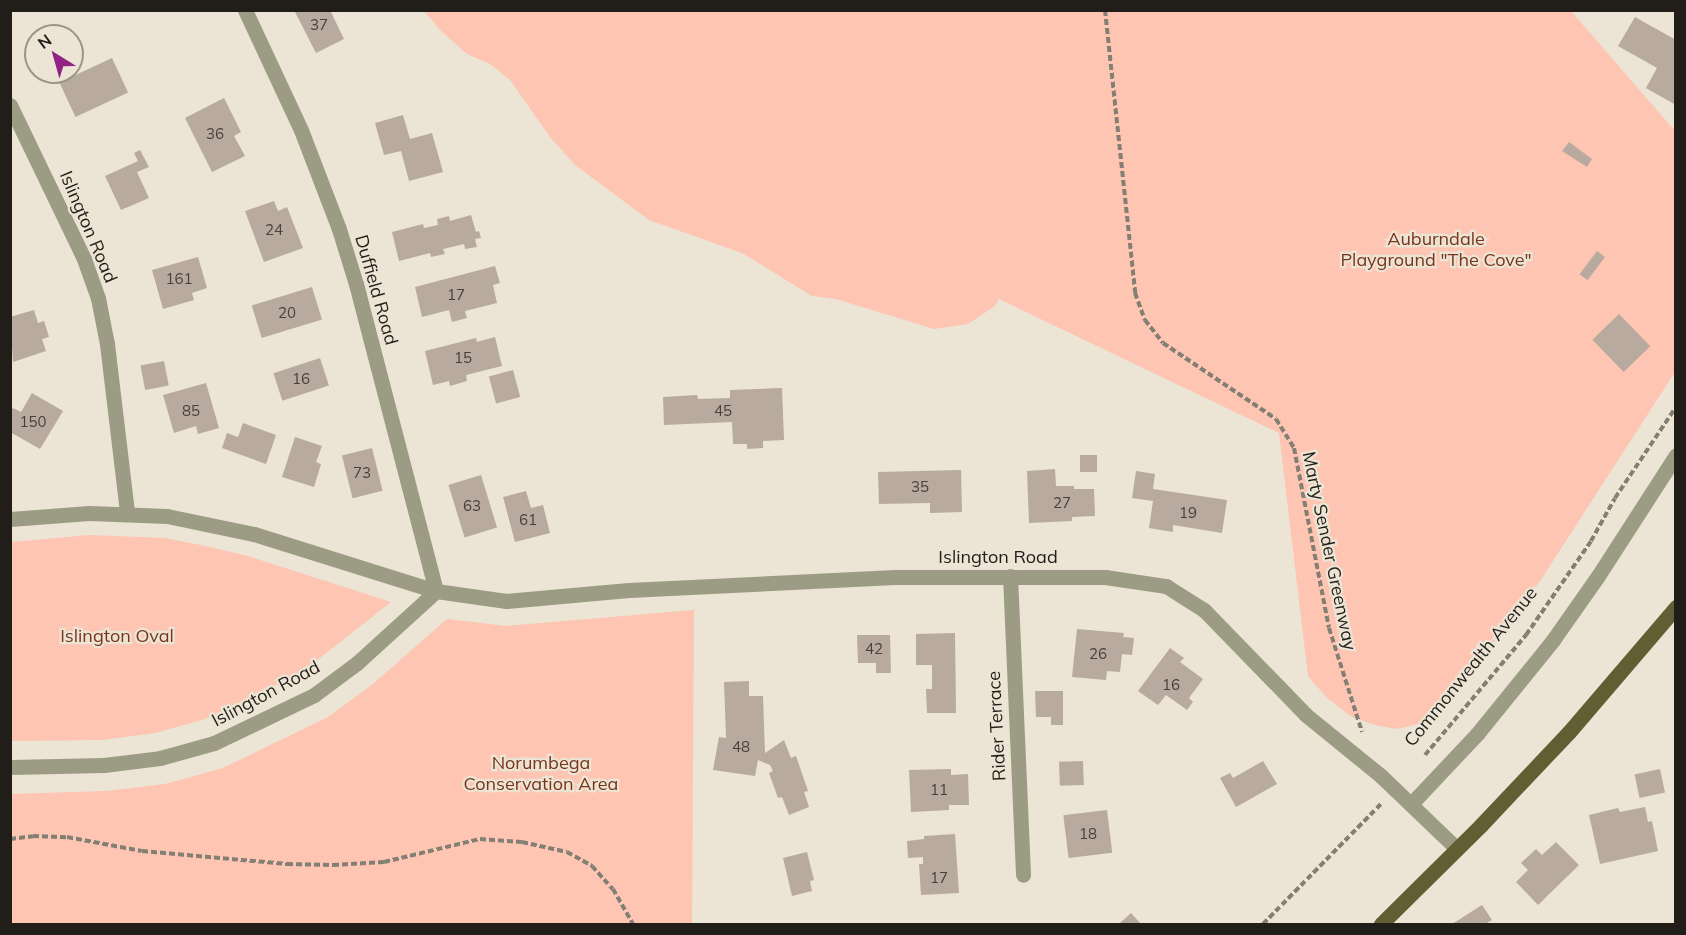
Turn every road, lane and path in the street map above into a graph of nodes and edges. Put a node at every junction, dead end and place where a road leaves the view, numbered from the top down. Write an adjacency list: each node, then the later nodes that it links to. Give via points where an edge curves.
1 (245, 10): 9 (street, Duffield Road, via 301,130 339,229)
2 (1105, 10): 13 (path, Marty Sender Greenway, via 1136,293 1144,321 1163,344 1276,419 1294,448 1329,628)
3 (10, 105): 6 (street, Islington Road, via 84,259 98,298)
4 (1676, 406): 11 (path, Commonwealth Avenue, via 1536,622)
5 (1676, 455): 15 (street, via 1553,640 1491,718)
6 (127, 512): 7 (street, Islington Road); 9 (street, Islington Road, via 254,534)
7 (10, 519)
8 (1010, 576): 9 (street, Islington Road, via 741,584 506,601); 13 (street, Islington Road, via 1136,580 1166,586 1218,624 1306,715); 18 (street, Rider Terrace)
9 (436, 591): 12 (street, Islington Road, via 357,663 314,694 214,743 160,758 104,765)
10 (1676, 607): 17 (main road, via 1569,732)
11 (1424, 757)
12 (10, 767)
13 (1374, 770): 14 (street, Islington Road)
14 (1395, 789): 15 (street, Islington Road); 20 (path)
15 (1411, 804): 17 (street, Islington Road)
16 (10, 839): 19 (path, via 66,837 142,851 333,865 384,862 480,840 522,842 567,852 592,866 614,889)
17 (1457, 849): 21 (main road)
18 (1023, 875)
19 (633, 924)
20 (1263, 924)
21 (1381, 924)

